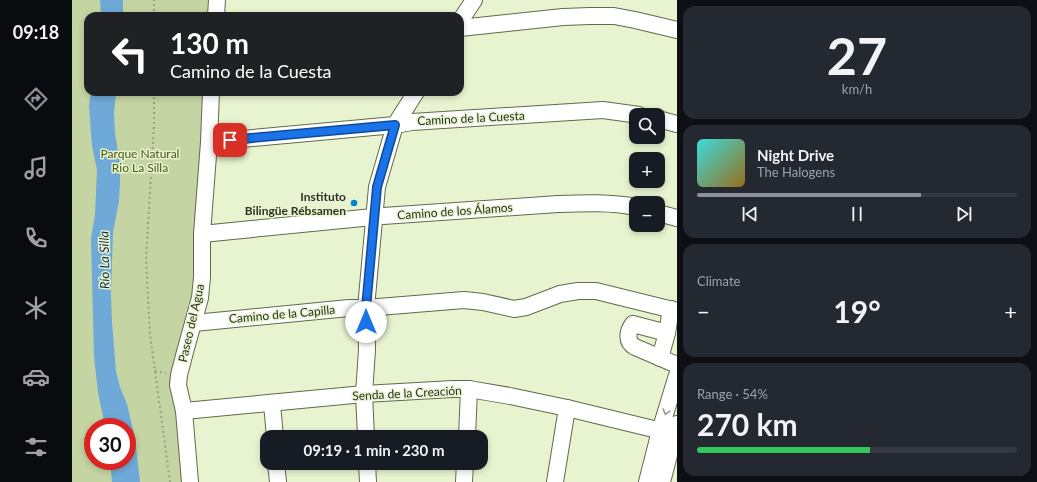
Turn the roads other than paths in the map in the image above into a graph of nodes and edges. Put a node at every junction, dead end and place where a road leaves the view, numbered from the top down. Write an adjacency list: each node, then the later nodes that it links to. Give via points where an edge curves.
1 (217, 0): 3 (street)
2 (474, 0): 4 (street)
3 (216, 12)
4 (464, 15)
5 (464, 28): 6 (street, via 563,17 614,16)
6 (677, 30)
7 (211, 96): 13 (street, Paseo del Agua)
8 (413, 96): 12 (street)
9 (629, 114): 12 (street, Camino de la Cuesta, via 603,110)
10 (665, 121): 11 (street)
11 (677, 124)
12 (395, 125): 13 (street, Camino de la Cuesta); 16 (street, via 377,187)
13 (208, 142): 18 (street, Paseo del Agua)
14 (629, 206): 16 (street, Camino de los Álamos, via 558,204)
15 (665, 215): 17 (street)
16 (374, 217): 18 (street, Camino de los Álamos); 20 (street)
17 (677, 218)
18 (202, 234): 22 (street, Paseo del Agua, via 202,277)
19 (630, 299): 20 (street, Camino de la Capilla, via 578,291 560,294 526,307 514,308 464,300); 21 (street, Camino de la Capilla); 23 (street)
20 (366, 308): 22 (street, Camino de la Capilla); 29 (street)
21 (674, 310): 24 (street)
22 (194, 323): 32 (street, Paseo del Agua, via 179,376 178,386)
23 (633, 324): 24 (street); 25 (street, via 628,338 631,345)
24 (668, 333): 25 (street)
25 (660, 358): 26 (street)
26 (677, 365)
27 (677, 374): 36 (street, one-way to 36)
28 (469, 389): 29 (street, Senda de la Creación); 31 (street, Senda de la Creación); 35 (street)
29 (364, 394): 30 (street, Senda de la Creación); 34 (street)
30 (272, 404): 32 (street, Senda de la Creación); 33 (street)
31 (567, 408): 36 (street, Senda de la Creación); 44 (street)
32 (184, 411): 40 (street, Paseo del Agua)
33 (274, 430)
34 (366, 430)
35 (466, 430)
36 (670, 430): 45 (street); 46 (street)
37 (277, 470): 41 (street)
38 (367, 470): 42 (street)
39 (465, 470): 43 (street)
40 (190, 482)
41 (278, 482)
42 (368, 482)
43 (464, 482)
44 (555, 482)
45 (647, 482)
46 (662, 482)

